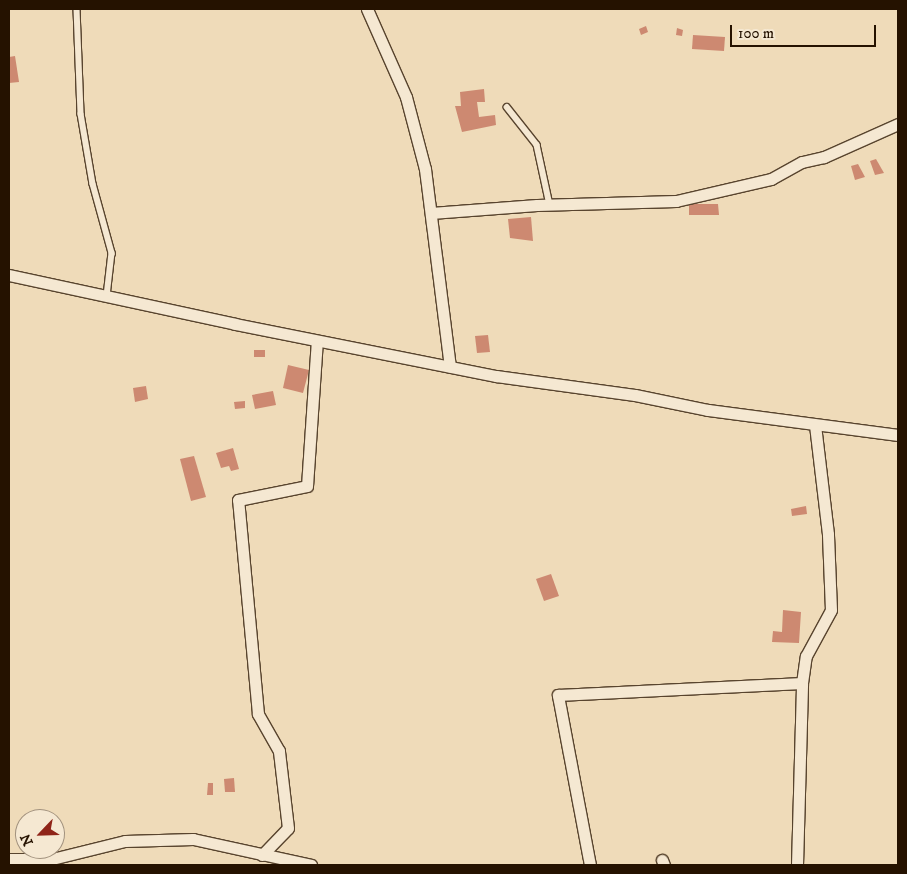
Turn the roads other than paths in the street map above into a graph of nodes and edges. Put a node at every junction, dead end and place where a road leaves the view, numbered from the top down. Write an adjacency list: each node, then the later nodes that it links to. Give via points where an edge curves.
1 (77, 9): 8 (lane, via 81,114 93,184 112,253)
2 (367, 9): 6 (street, via 406,97)
3 (508, 107): 5 (lane, via 537,145)
4 (898, 124): 5 (street, via 824,157 802,162 771,179 713,193 676,201)
5 (550, 205): 6 (street)
6 (431, 213): 10 (street)
7 (9, 275): 8 (street)
8 (106, 296): 9 (street)
9 (317, 341): 10 (street); 14 (street, via 307,486 238,500 258,714 279,752 288,828)
10 (450, 366): 11 (street)
11 (816, 424): 12 (street); 13 (street, via 828,534 831,610 806,656)
12 (898, 435)
13 (802, 683): 17 (street, via 558,695); 18 (street)
14 (262, 855): 15 (street, via 193,839 125,841 52,859); 16 (street)
15 (9, 860)
16 (311, 865)
17 (590, 865)
18 (797, 865)

